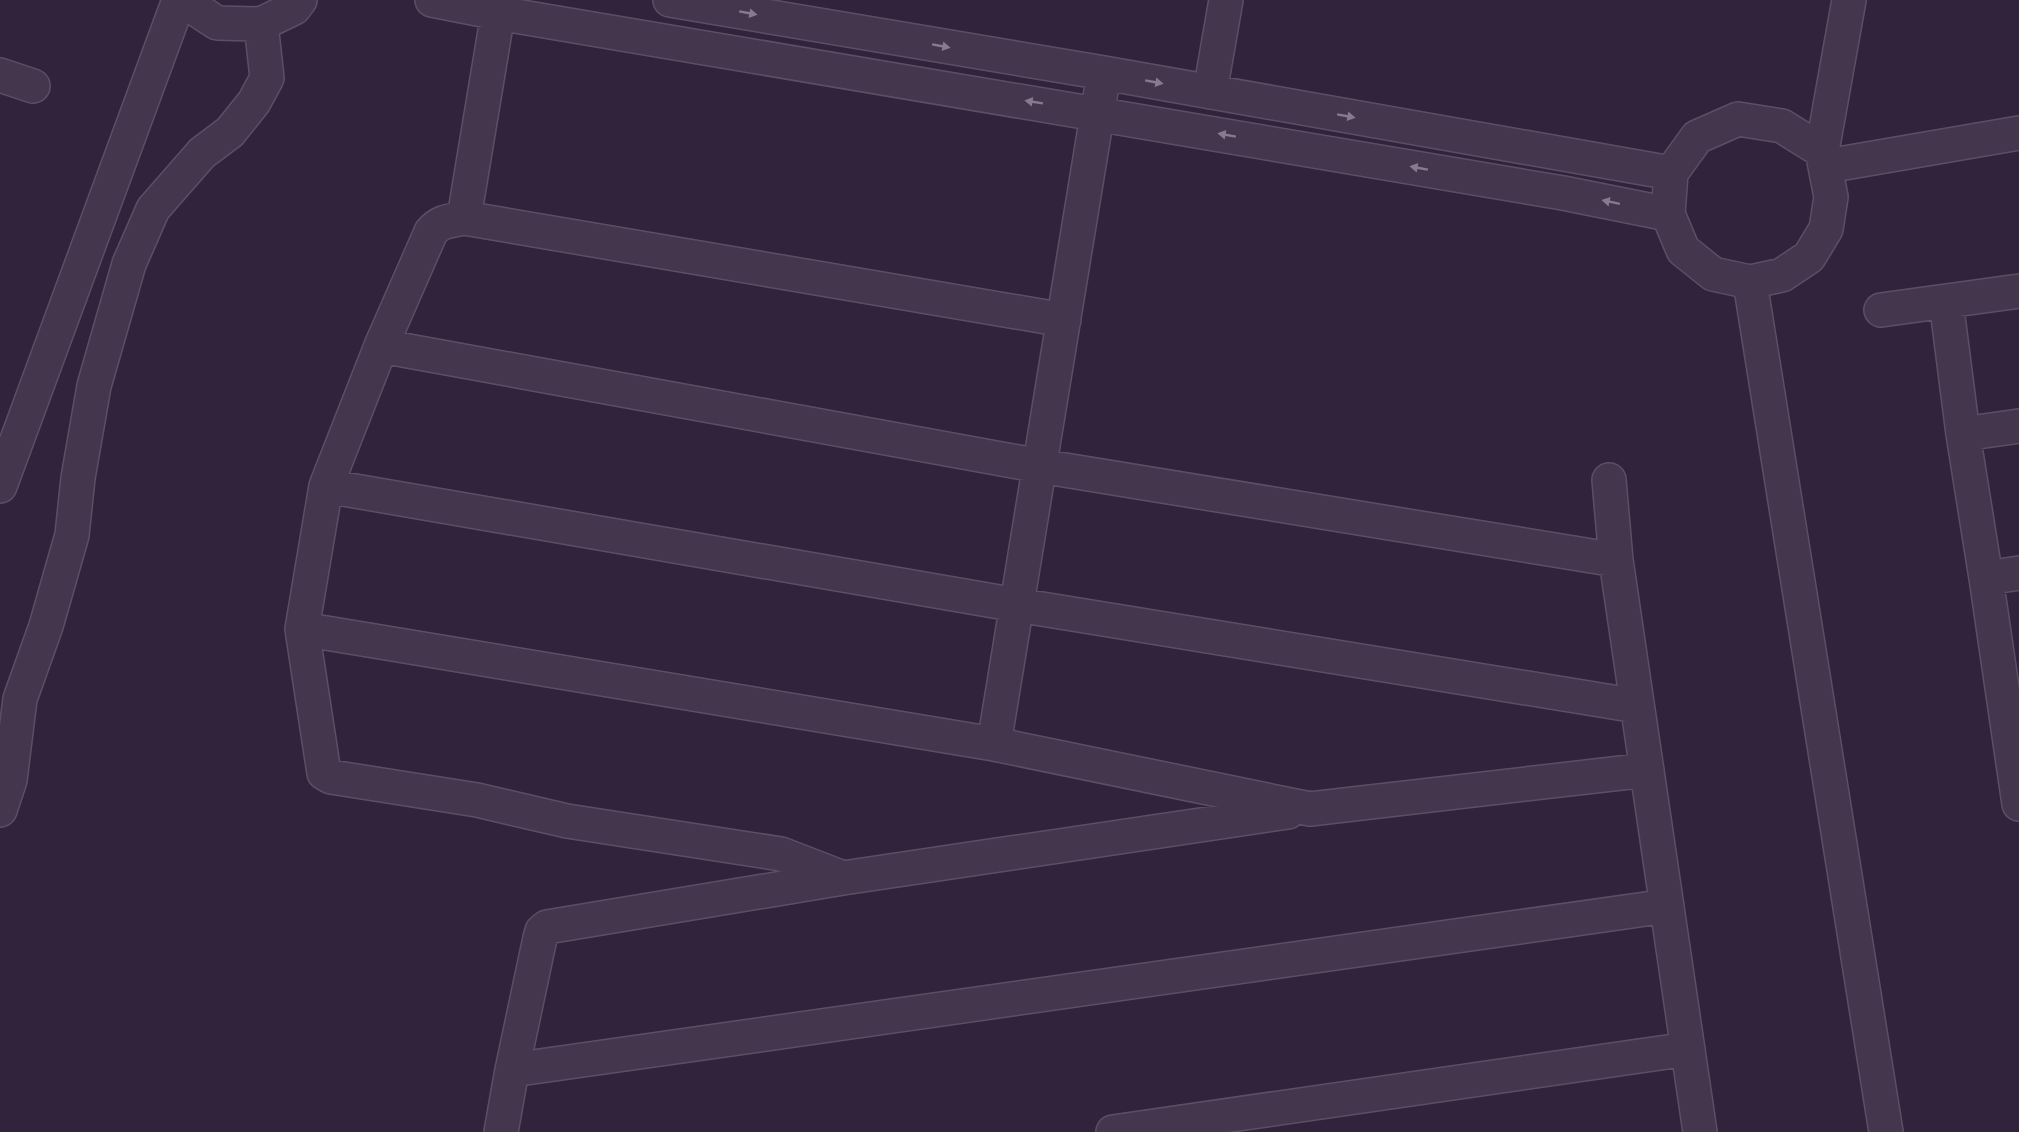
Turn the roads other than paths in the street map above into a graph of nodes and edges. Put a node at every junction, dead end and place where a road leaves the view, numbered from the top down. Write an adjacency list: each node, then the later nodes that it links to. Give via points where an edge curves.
1 (181, 0): 8 (street, via 217,23); 29 (street)
2 (300, 0): 8 (street, via 294,8)
3 (432, 0): 7 (street)
4 (670, 0): 9 (street, one-way to 9)
5 (1226, 0): 12 (street)
6 (1850, 0): 15 (street)
7 (498, 13): 13 (street, one-way to 7); 18 (street)
8 (261, 24): 42 (street, via 267,78 255,102 230,132 202,153 153,209 129,264 93,386 72,535 20,699 10,780)
9 (1104, 73): 12 (street, one-way to 12); 13 (street)
10 (0, 75): 11 (street)
11 (33, 86)
12 (1210, 92): 16 (street, one-way to 16)
13 (1098, 113): 17 (street, one-way to 13); 23 (street)
14 (2019, 133): 15 (street)
15 (1825, 159): 16 (street, via 1782,126 1738,119 1697,137); 19 (street, via 1831,197 1826,229 1809,257 1782,275)
16 (1671, 173): 17 (street)
17 (1668, 214): 19 (street, via 1683,250 1713,274)
18 (464, 218): 23 (street); 24 (street, via 443,222 431,232)
19 (1750, 282): 50 (street)
20 (2019, 291): 21 (street)
21 (1946, 301): 22 (street); 26 (street)
22 (1881, 310)
23 (1064, 320): 27 (street)
24 (381, 346): 27 (street); 30 (street)
25 (2019, 426): 26 (street)
26 (1963, 434): 33 (street)
27 (1040, 466): 31 (street); 34 (street)
28 (1609, 480): 31 (street)
29 (0, 486)
30 (326, 486): 34 (street); 35 (street)
31 (1616, 560): 36 (street)
32 (2019, 573): 33 (street)
33 (1986, 578): 37 (street)
34 (1017, 605): 36 (street); 38 (street)
35 (302, 629): 38 (street); 43 (street, via 321,766 332,777 477,800 567,821 781,854)
36 (1637, 706): 39 (street)
37 (2013, 718): 40 (street)
38 (994, 744): 41 (street)
39 (1647, 770): 41 (street); 44 (street)
40 (2019, 804)
41 (1310, 809): 43 (street)
42 (0, 810)
43 (843, 878): 46 (street, via 547,927 540,938)
44 (1667, 906): 45 (street); 46 (street)
45 (1688, 1049): 48 (street); 49 (street)
46 (512, 1070): 47 (street)
47 (501, 1132)
48 (1113, 1132)
49 (1700, 1132)
50 (1886, 1132)

